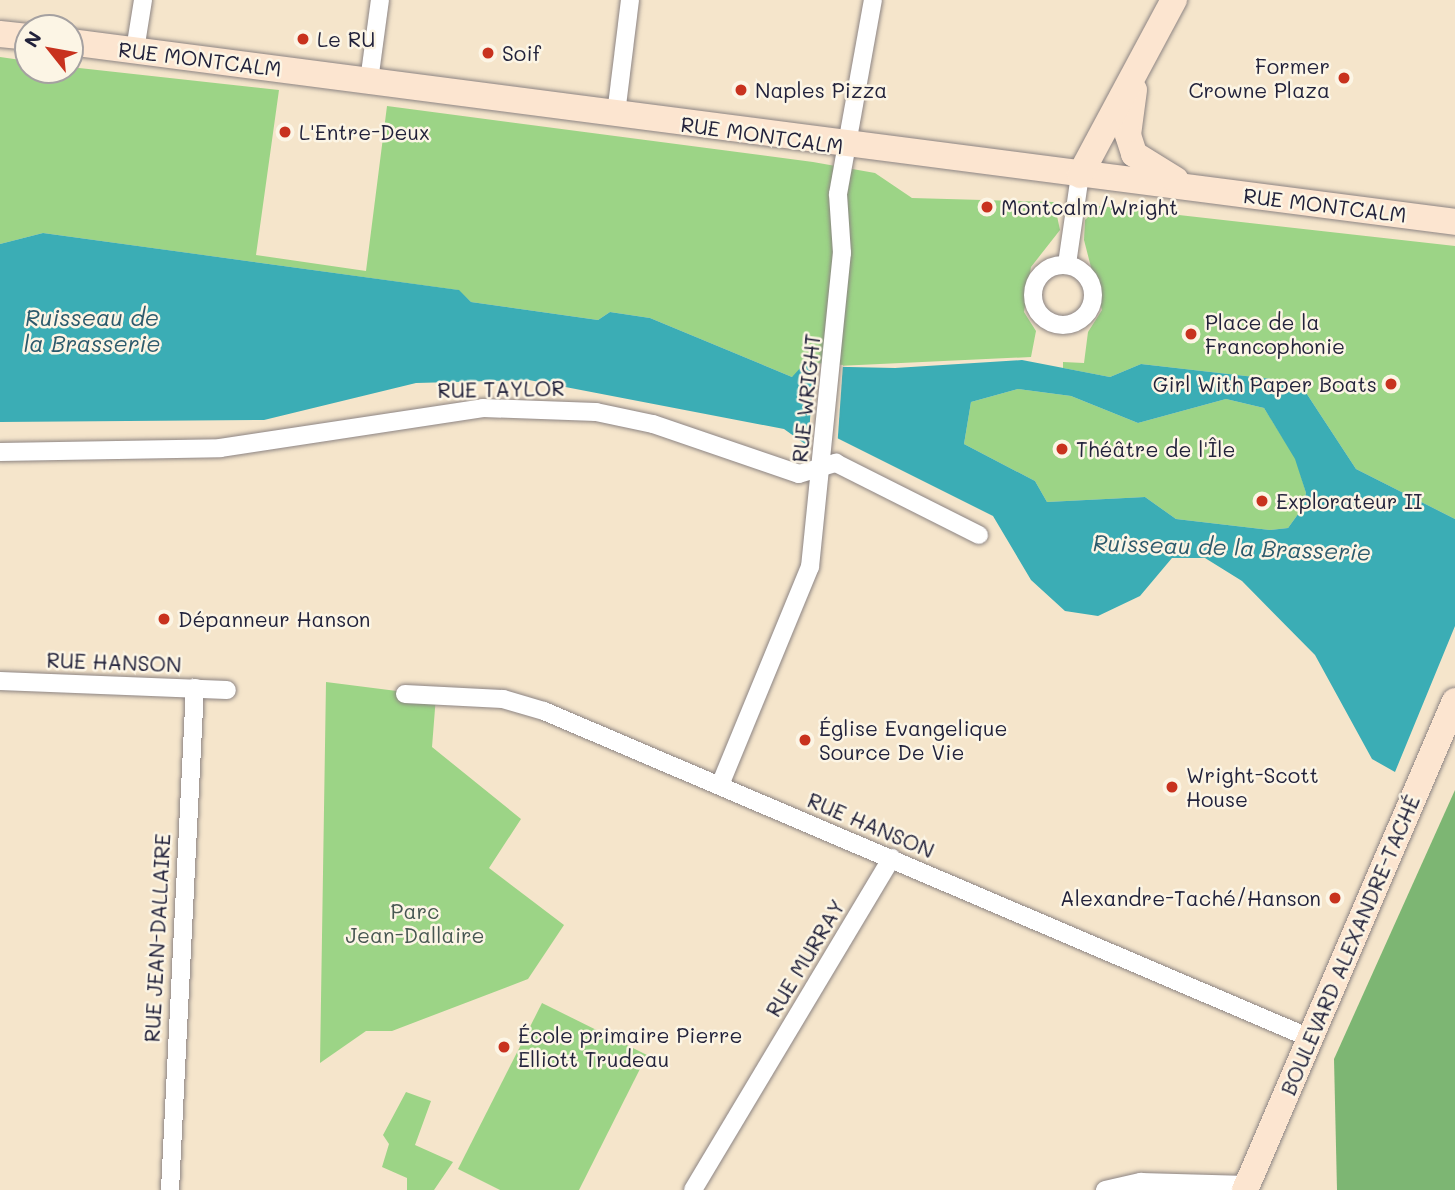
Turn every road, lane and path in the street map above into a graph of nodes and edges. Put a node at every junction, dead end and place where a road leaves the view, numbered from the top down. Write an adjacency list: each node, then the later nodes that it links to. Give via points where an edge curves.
1 (143, 0): 7 (street)
2 (380, 0): 9 (street)
3 (630, 0): 10 (street)
4 (873, 0): 11 (street, RUE WRIGHT)
5 (1174, 0): 8 (main road)
6 (84, 44): 7 (main road, RUE MONTCALM)
7 (135, 50): 9 (main road, RUE MONTCALM)
8 (1137, 71): 12 (main road); 13 (main road, via 1128,135 1134,154)
9 (369, 81): 10 (main road, RUE MONTCALM)
10 (615, 114): 11 (main road, RUE MONTCALM)
11 (844, 147): 12 (main road, RUE MONTCALM); 17 (street, RUE WRIGHT, via 834,353)
12 (1080, 175): 13 (main road, RUE MONTCALM); 15 (street)
13 (1190, 188): 14 (main road, RUE MONTCALM)
14 (1455, 222)
15 (1067, 264)
16 (0, 452): 17 (street, RUE TAYLOR, via 220,448 436,412 538,407 653,424 799,474)
17 (822, 467): 18 (street, RUE TAYLOR, via 836,463); 24 (street, RUE WRIGHT, via 810,567)
18 (979, 535)
19 (0, 681): 20 (street, RUE HANSON)
20 (195, 688): 21 (street, RUE HANSON); 28 (street, RUE JEAN-DALLAIRE)
21 (227, 690)
22 (405, 694): 24 (street, RUE HANSON, via 516,702)
23 (1455, 701): 26 (main road, BOULEVARD ALEXANDRE-TACHÉ)
24 (720, 785): 25 (street, RUE HANSON)
25 (892, 858): 26 (street, RUE HANSON); 29 (street, RUE MURRAY)
26 (1310, 1038): 27 (main road, BOULEVARD ALEXANDRE-TACHÉ)
27 (1246, 1188): 30 (street, via 1142,1182)
28 (170, 1190)
29 (693, 1190)
30 (1105, 1190)

